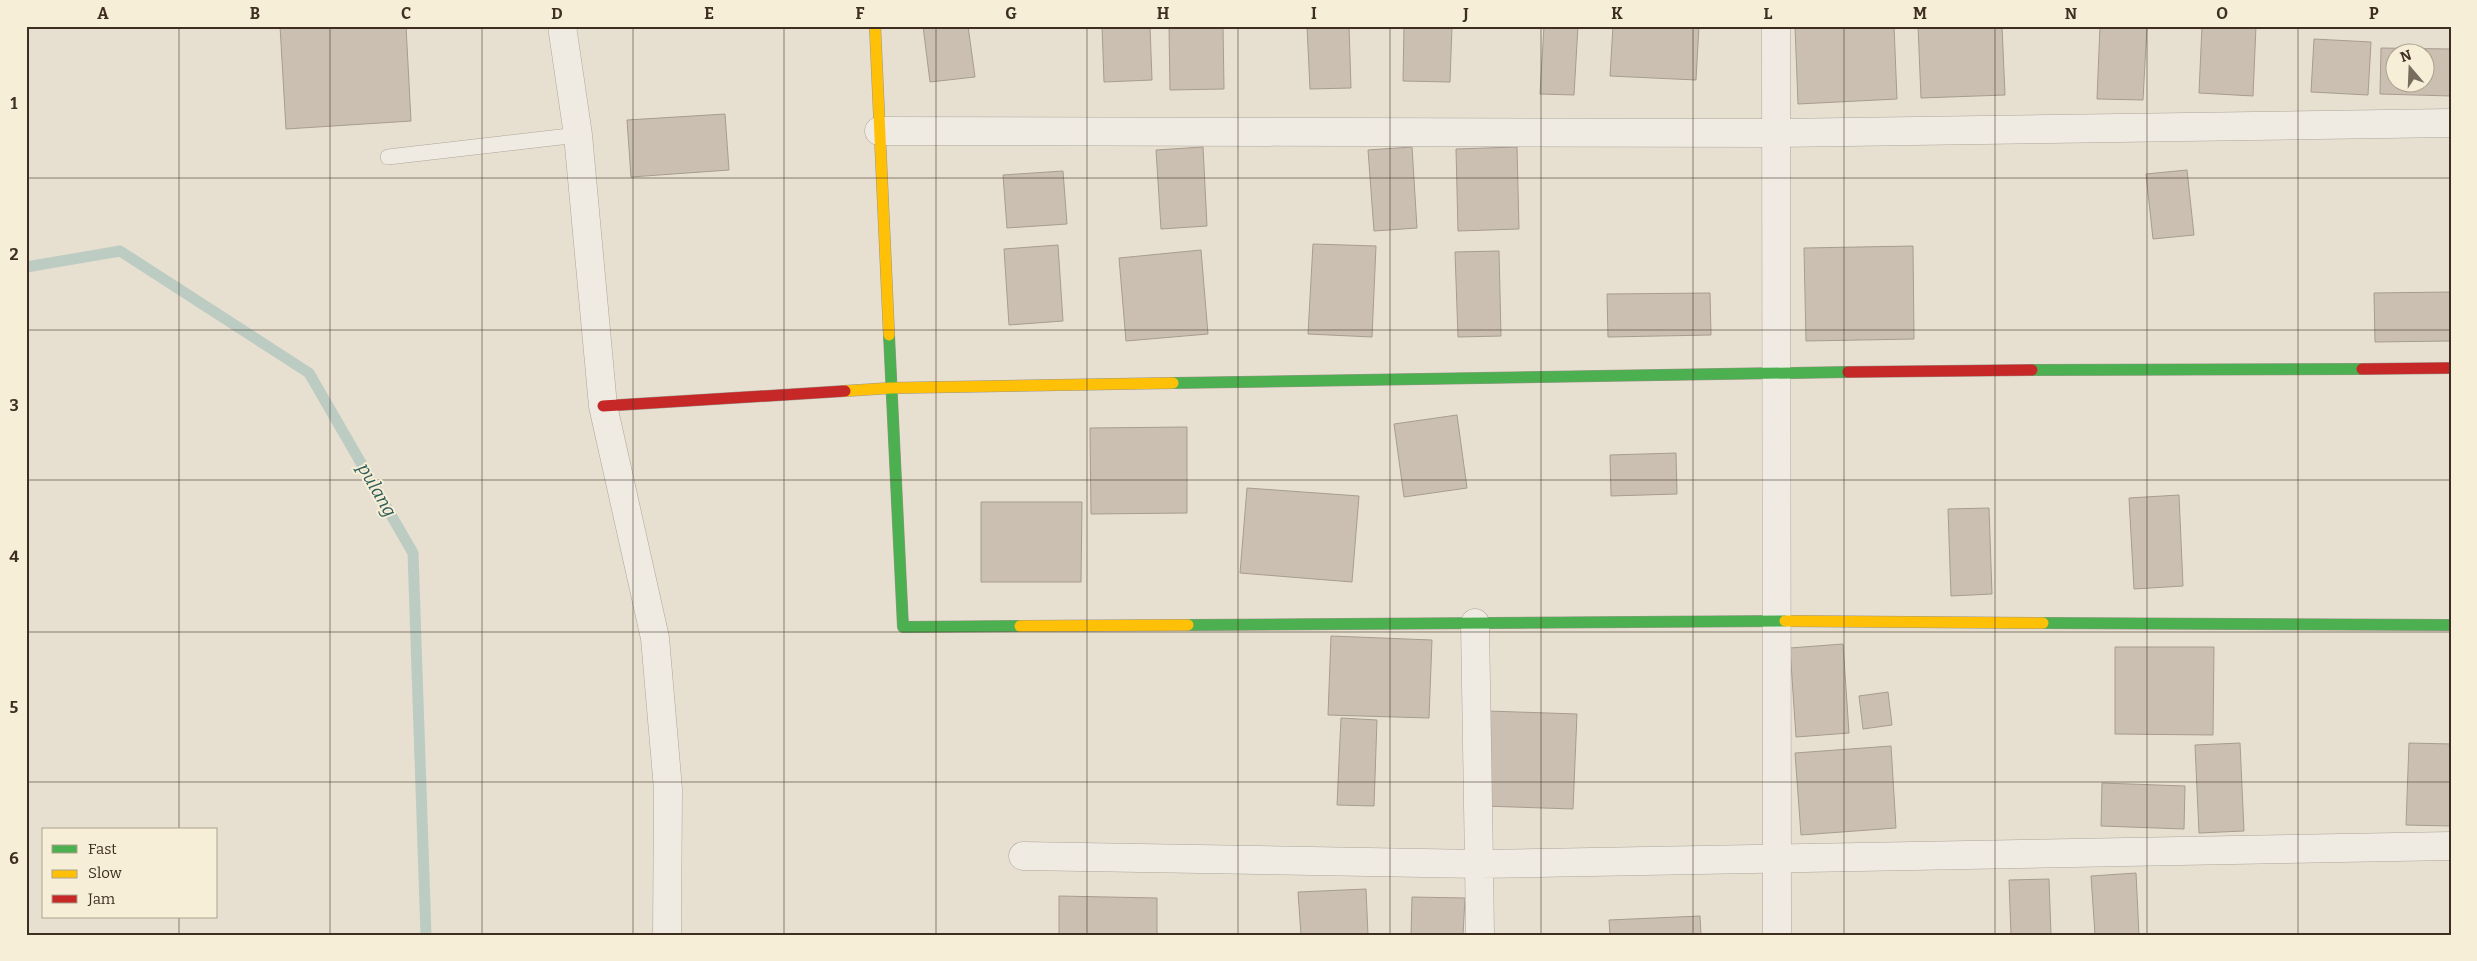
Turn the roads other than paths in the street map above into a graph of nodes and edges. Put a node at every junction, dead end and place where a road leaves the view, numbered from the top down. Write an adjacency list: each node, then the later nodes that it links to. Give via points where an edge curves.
1 (562, 26): 7 (street)
2 (875, 26): 5 (street)
3 (1776, 26): 6 (street)
4 (2451, 123): 6 (street)
5 (879, 131): 6 (street); 11 (street)
6 (1776, 133): 10 (street)
7 (578, 135): 8 (lane); 12 (street)
8 (388, 157)
9 (2451, 368): 10 (street)
10 (1776, 372): 11 (street); 13 (street)
11 (891, 388): 12 (street); 14 (street, via 903,627)
12 (603, 406): 20 (street, via 656,638 668,789)
13 (1777, 621): 14 (street); 15 (street); 18 (street)
14 (1476, 623): 19 (street)
15 (2451, 625)
16 (2451, 846): 18 (street)
17 (1023, 856): 19 (street)
18 (1777, 858): 19 (street); 22 (street)
19 (1479, 864): 21 (street)
20 (667, 935)
21 (1480, 935)
22 (1777, 935)

